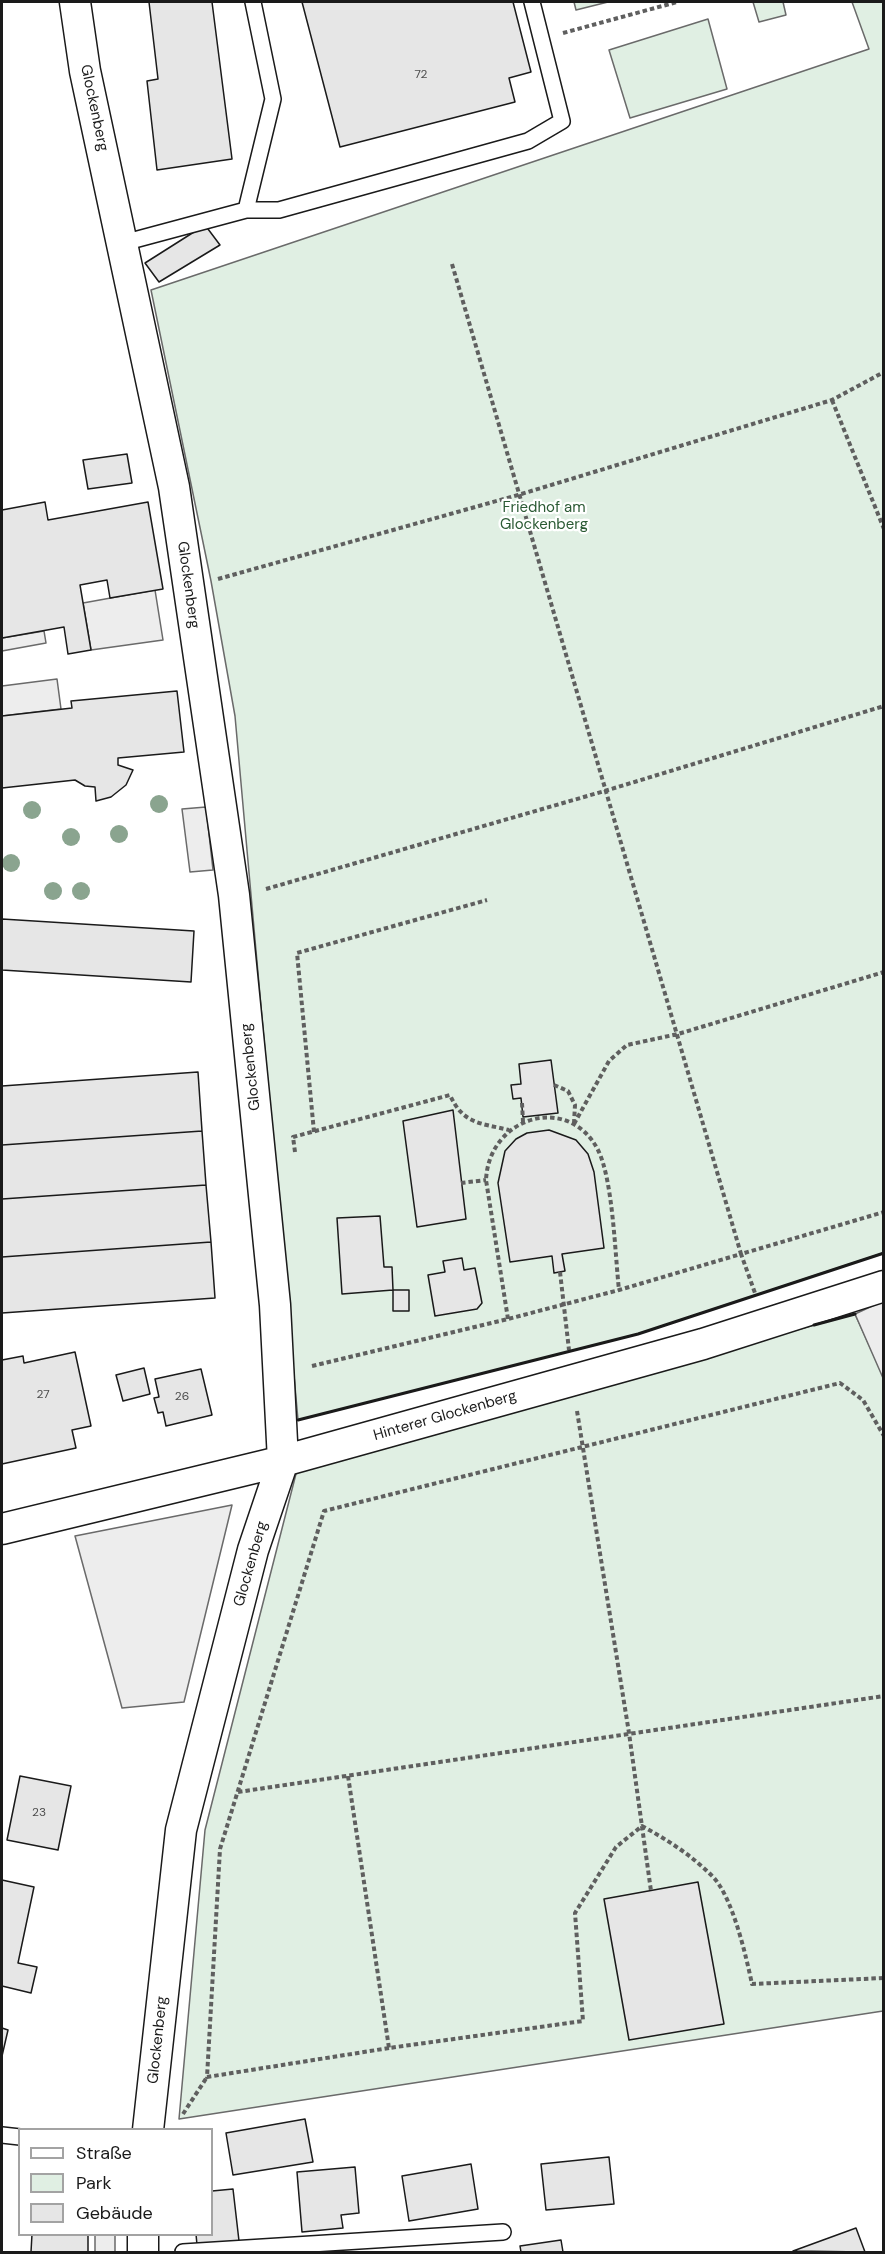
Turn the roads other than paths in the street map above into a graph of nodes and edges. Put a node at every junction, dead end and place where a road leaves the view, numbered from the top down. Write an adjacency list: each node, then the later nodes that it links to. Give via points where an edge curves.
1 (75, 2): 5 (street, Glockenberg, via 85,70)
2 (253, 2): 4 (lane, via 273,99)
3 (532, 2): 4 (lane, via 562,121 528,141 279,210)
4 (246, 210): 5 (lane)
5 (123, 243): 7 (street, Glockenberg, via 174,487 234,895 275,1305)
6 (884, 1286): 7 (street, Hinterer Glockenberg, via 762,1326)
7 (283, 1461): 8 (street, Hinterer Glockenberg); 9 (street, Glockenberg, via 253,1550 181,1830)
8 (2, 1529)
9 (148, 2128)
10 (2, 2135): 11 (lane)
11 (18, 2137)
12 (503, 2232): 15 (lane)
13 (143, 2236): 14 (street)
14 (143, 2253)
15 (183, 2253)

